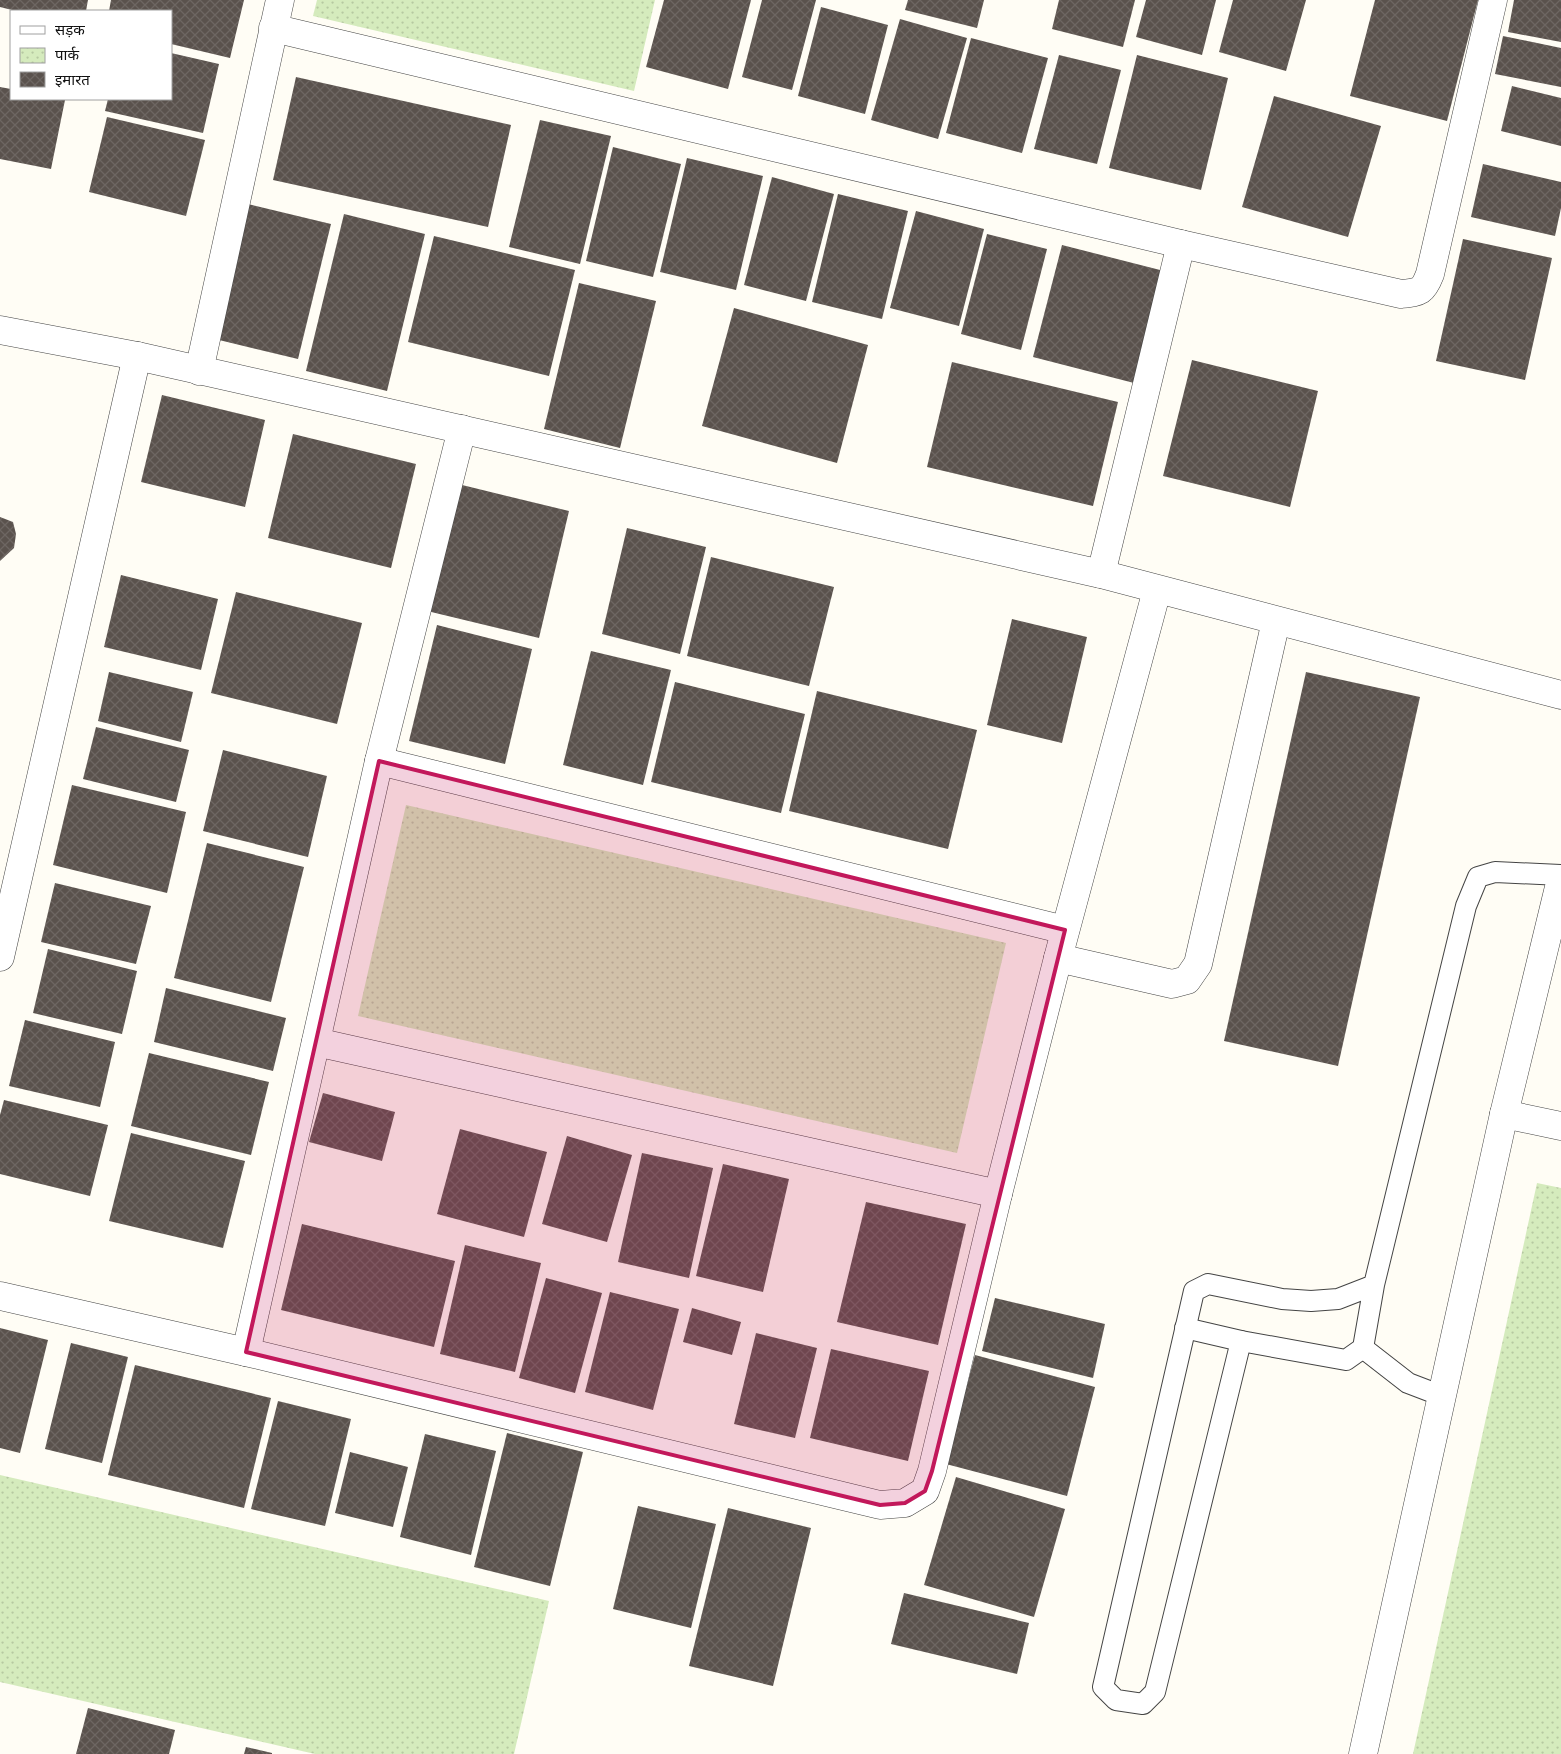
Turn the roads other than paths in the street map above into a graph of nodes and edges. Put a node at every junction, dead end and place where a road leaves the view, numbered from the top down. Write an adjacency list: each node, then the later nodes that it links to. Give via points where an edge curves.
1 (280, 0): 3 (street)
2 (1493, 0): 4 (street, via 1430,274 1425,286 1417,293 1401,294)
3 (273, 28): 4 (street); 7 (street)
4 (1181, 244): 9 (street)
5 (0, 330): 6 (street)
6 (137, 356): 7 (street); 17 (street)
7 (199, 371): 8 (street)
8 (462, 429): 9 (street); 13 (street)
9 (1101, 574): 10 (street)
10 (1157, 590): 11 (street); 16 (street)
11 (1276, 621): 12 (street); 18 (street, via 1198,964 1187,980 1172,984)
12 (1561, 696)
13 (379, 761): 16 (street); 19 (street)
14 (1561, 875): 23 (lane, via 1495,872 1478,877 1466,906)
15 (1561, 879): 20 (street)
16 (1065, 930): 18 (street)
17 (0, 957)
18 (1058, 958): 22 (street)
19 (316, 1042): 22 (street); 28 (street)
20 (1504, 1114): 21 (street); 29 (street)
21 (1561, 1126)
22 (998, 1194): 28 (street, via 932,1471 925,1491 905,1503 880,1506)
23 (1374, 1285): 25 (lane, via 1338,1299 1311,1301 1282,1299 1208,1284 1194,1291); 27 (lane)
24 (0, 1296): 28 (street)
25 (1185, 1328): 26 (lane); 26 (lane, via 1104,1686 1116,1700 1143,1704 1155,1692)
26 (1241, 1341): 27 (lane, via 1346,1360)
27 (1363, 1348): 29 (lane, via 1408,1383)
28 (246, 1352)
29 (1442, 1396): 30 (street)
30 (1363, 1754)

